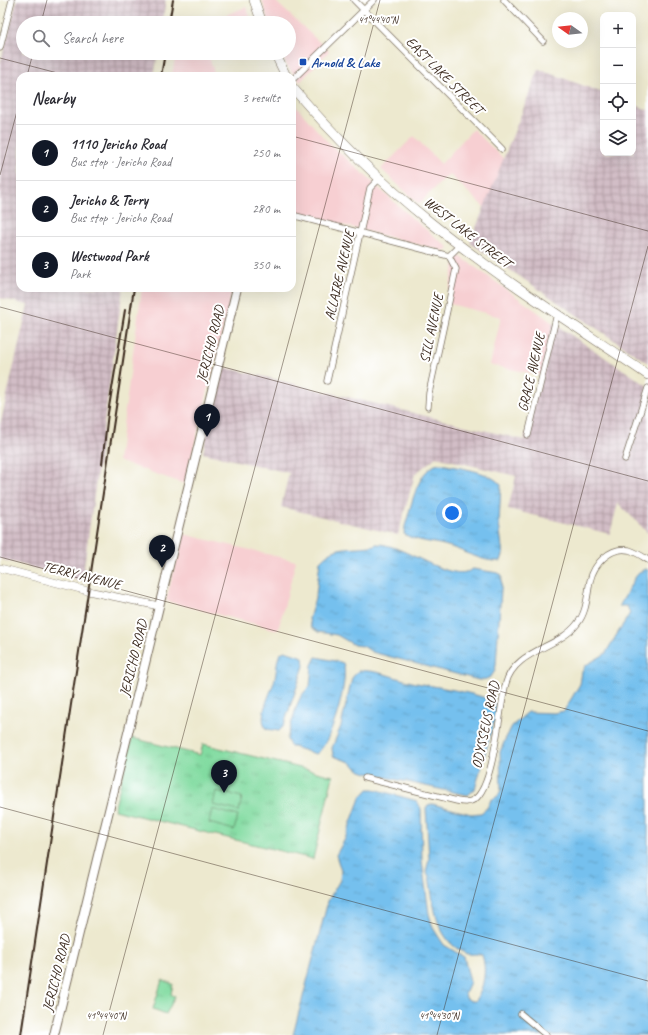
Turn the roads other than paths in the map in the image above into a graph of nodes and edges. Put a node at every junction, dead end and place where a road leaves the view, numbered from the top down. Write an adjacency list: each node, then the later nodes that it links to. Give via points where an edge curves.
1 (12, 0): 9 (street)
2 (254, 0): 7 (main road)
3 (354, 0): 6 (street, EAST LAKE STREET)
4 (374, 0): 6 (street)
5 (504, 0): 8 (street)
6 (364, 10): 12 (street); 14 (street, EAST LAKE STREET)
7 (260, 16)
8 (543, 40)
9 (0, 48)
10 (278, 60): 11 (main road)
11 (284, 72)
12 (296, 76)
13 (296, 92): 15 (main road, WEST LAKE STREET, via 336,137)
14 (502, 149)
15 (380, 178): 17 (street, ALLAIRE AVENUE, via 370,188); 18 (main road, WEST LAKE STREET)
16 (296, 216): 17 (street)
17 (361, 233): 19 (street); 23 (street, ALLAIRE AVENUE)
18 (460, 246): 19 (street); 21 (main road, WEST LAKE STREET)
19 (449, 256): 25 (street, SILL AVENUE, via 456,269)
20 (236, 292): 30 (main road, JERICHO ROAD)
21 (557, 314): 22 (main road, WEST LAKE STREET); 26 (street, GRACE AVENUE)
22 (648, 375)
23 (327, 381)
24 (648, 388): 27 (street)
25 (428, 407)
26 (528, 435)
27 (625, 460)
28 (648, 560): 31 (street, ODYSSEUS ROAD, via 628,550 608,554 598,563 590,580 587,602 577,625 523,659 510,672 486,780 475,799 466,803)
29 (0, 568): 30 (street, TERRY AVENUE)
30 (159, 606): 33 (main road, JERICHO ROAD)
31 (364, 778)
32 (521, 1014): 34 (street)
33 (54, 1035)
34 (546, 1035)

